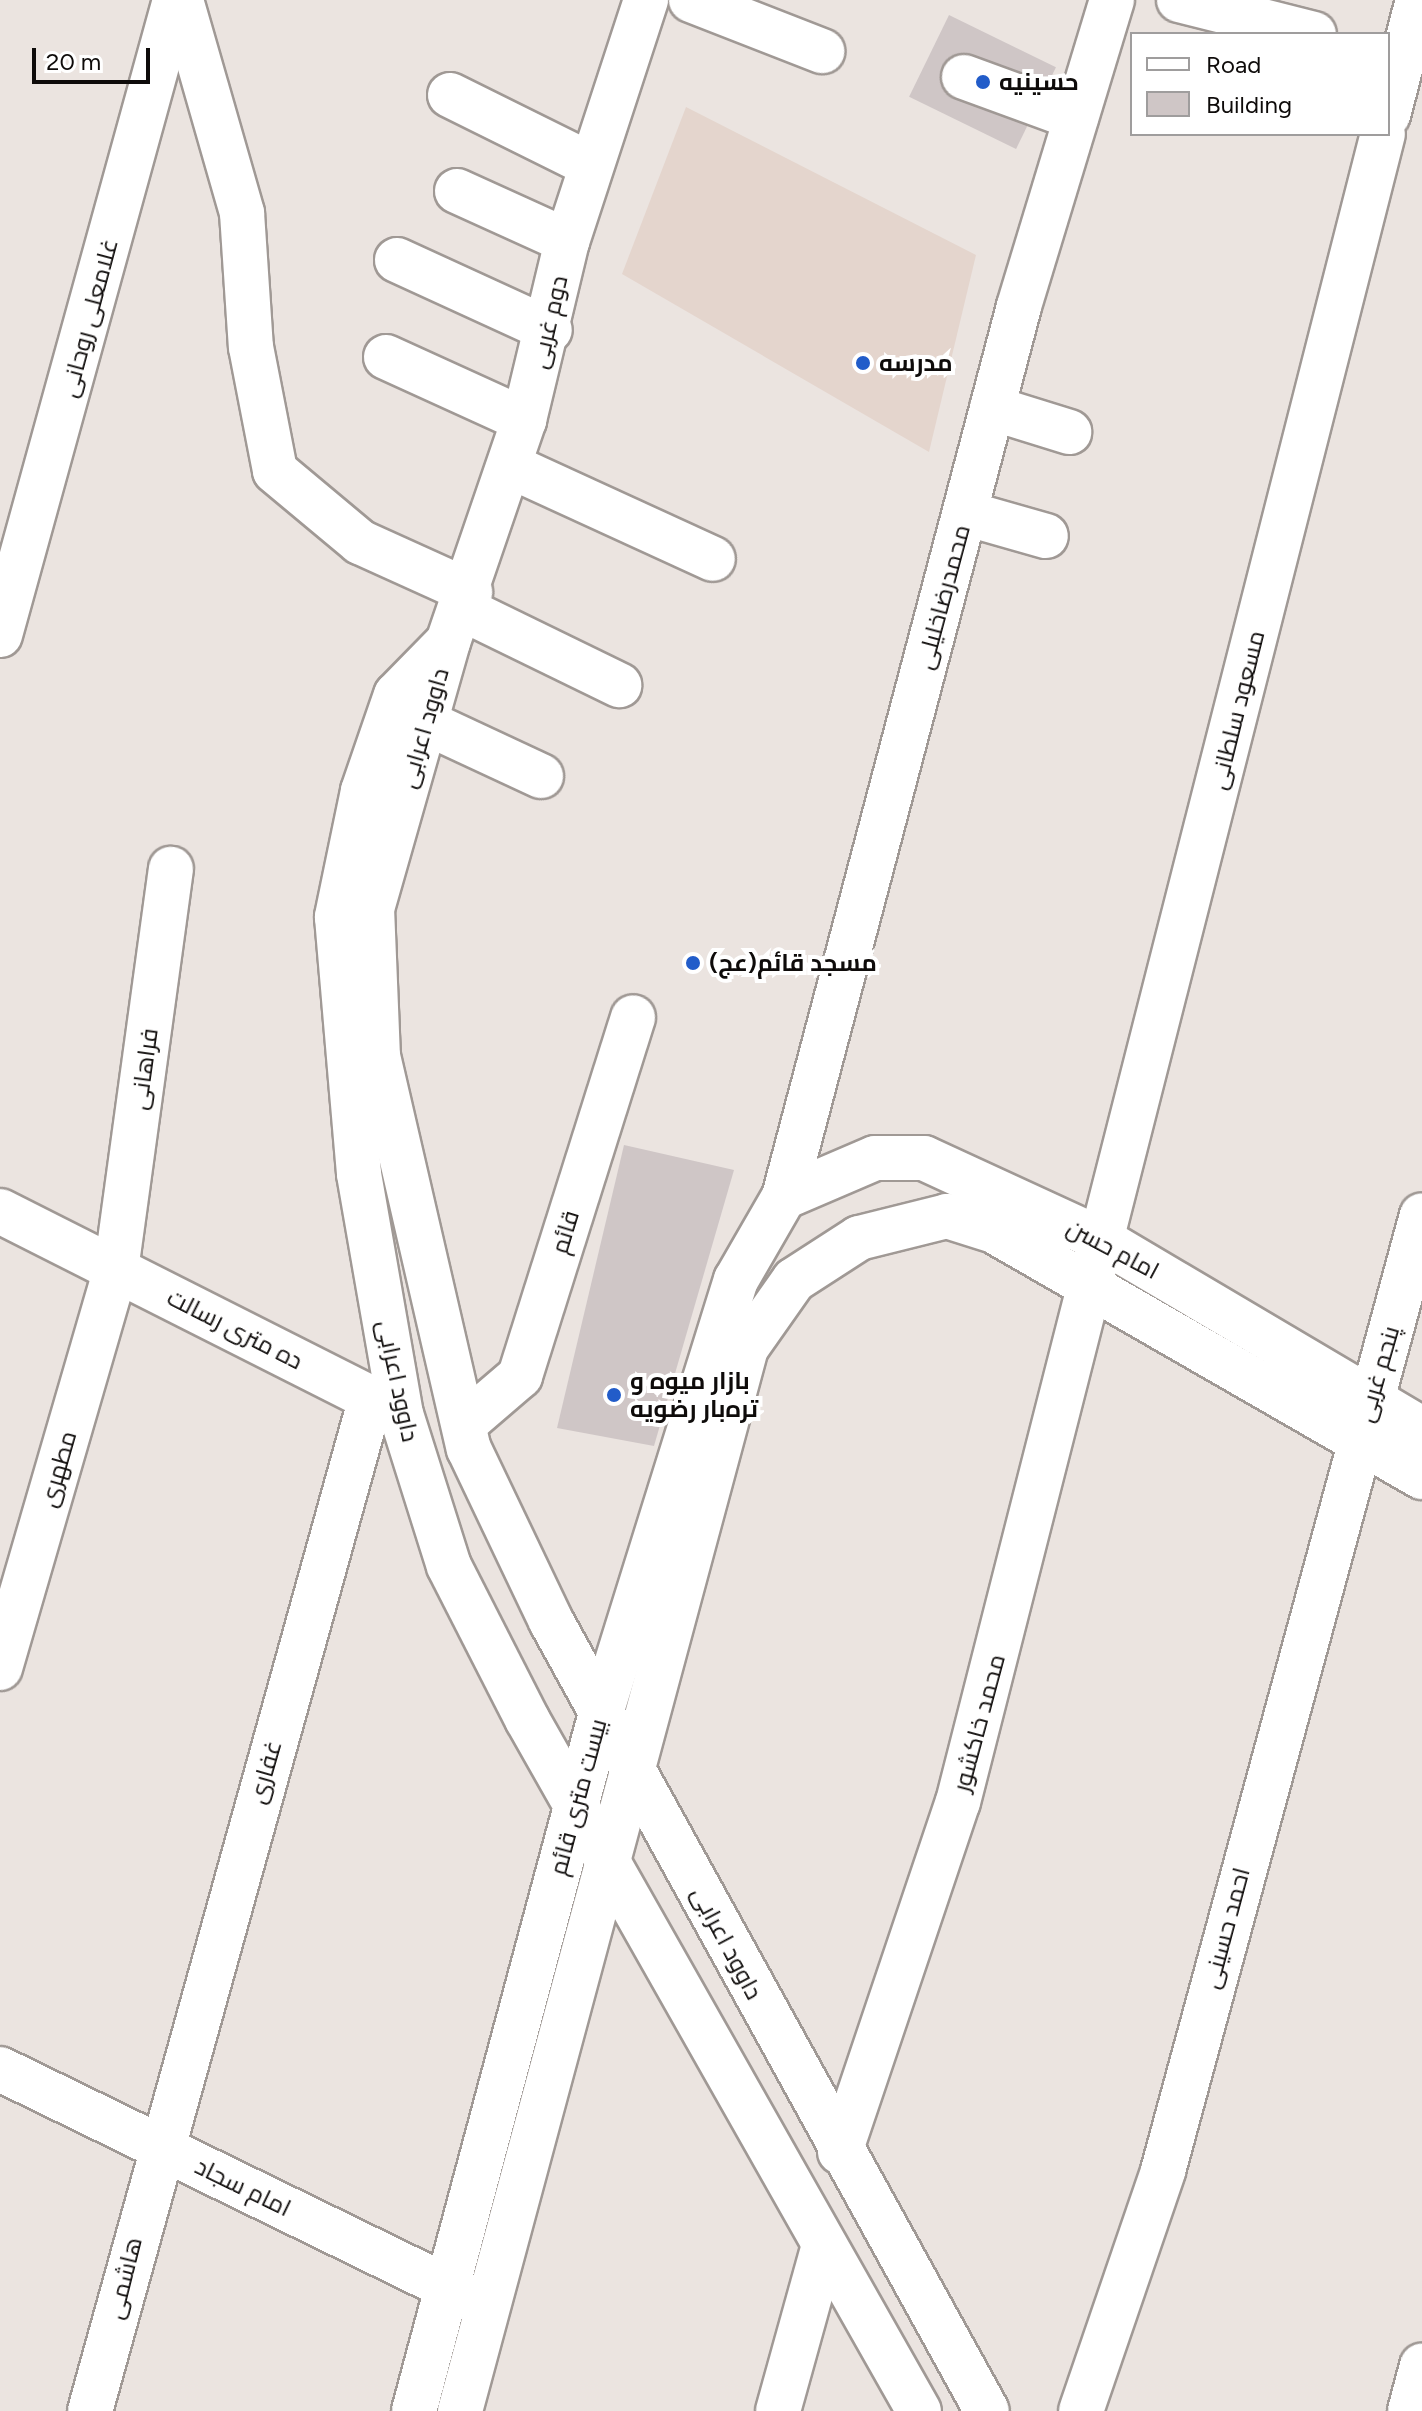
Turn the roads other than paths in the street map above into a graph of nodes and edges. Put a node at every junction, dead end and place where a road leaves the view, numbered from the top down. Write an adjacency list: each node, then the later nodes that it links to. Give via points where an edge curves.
1 (178, 0): 28 (street, via 242,213 251,347 275,471 360,542); 29 (street, غلامعلی روحانی)
2 (646, 0): 15 (street, دوم غربی)
3 (691, 0): 8 (street)
4 (1112, 0): 13 (street, محمدرضاخلیلی)
5 (1179, 0): 7 (street)
6 (1418, 0): 9 (street)
7 (1306, 32)
8 (822, 51)
9 (1404, 57): 12 (street)
10 (964, 77): 13 (street)
11 (450, 95): 15 (street)
12 (1390, 108)
13 (1076, 118): 21 (street, محمدرضاخلیلی)
14 (1382, 136): 38 (street, مسعود سلطانی)
15 (591, 165): 17 (street, دوم غربی)
16 (457, 191): 17 (street)
17 (567, 241): 19 (street, دوم غربی)
18 (397, 260): 19 (street)
19 (550, 330): 22 (street, دوم غربی)
20 (386, 357): 22 (street)
21 (992, 408): 23 (street); 25 (street, محمدرضاخلیلی)
22 (524, 420): 24 (street, دوم غربی)
23 (1069, 432)
24 (510, 466): 27 (street); 28 (street, دوم غربی)
25 (965, 513): 26 (street); 35 (street, محمدرضاخلیلی)
26 (1046, 536)
27 (713, 559)
28 (460, 614): 30 (street); 31 (street, داوود اعرابی); 43 (street, داوود اعرابی, via 396,695 363,791 337,917)
29 (0, 635)
30 (619, 685)
31 (425, 722): 32 (street); 45 (street, داوود اعرابی, via 372,908 378,1056)
32 (541, 776)
33 (171, 869): 40 (street, فراهانی)
34 (633, 1017): 45 (street, قائم, via 520,1376)
35 (784, 1197): 38 (street, امام حسن, via 875,1158 924,1158); 49 (street, بیست متری قائم, via 736,1280)
36 (0, 1211): 40 (street, ده متری رسالت)
37 (1422, 1215): 42 (street, پنجم غربی)
38 (1102, 1240): 41 (street, مسعود سلطانی); 42 (street, امام حسن)
39 (823, 1258): 41 (street, امام حسن, via 903,1222 947,1216 994,1231); 50 (street, بیست متری قائم, via 770,1305 746,1348)
40 (116, 1270): 43 (street, ده متری رسالت); 48 (street, مطهری)
41 (1095, 1287): 46 (street, امام حسن); 55 (street, محمد خاکشور, via 958,1802)
42 (1373, 1400): 44 (street, امام حسن); 46 (street, پنجم غربی)
43 (386, 1406): 45 (street, ده متری رسالت); 51 (street, داوود اعرابی, via 449,1566); 54 (street, غفاری)
44 (1422, 1429)
45 (466, 1437): 49 (street, داوود اعرابی)
46 (1358, 1441): 47 (street, امام حسن); 66 (street, احمد حسینی, via 1163,2171)
47 (1422, 1477)
48 (0, 1668)
49 (601, 1713): 50 (street, داوود اعرابی); 51 (street, بیست متری قائم)
50 (630, 1765): 52 (street, بیست متری قائم); 55 (street, داوود اعرابی)
51 (576, 1804): 52 (street, داوود اعرابی); 57 (street, بیست متری قائم)
52 (605, 1854): 56 (street, داوود اعرابی); 58 (street, بیست متری قائم)
53 (0, 2069): 54 (street, امام سجاد)
54 (158, 2146): 57 (street, امام سجاد); 60 (street, هاشمی)
55 (840, 2152): 65 (street, داوود اعرابی)
56 (824, 2245): 63 (street); 64 (street, داوود اعرابی)
57 (445, 2286): 58 (street, امام سجاد); 61 (street, بیست متری قائم)
58 (486, 2306): 62 (street, بیست متری قائم)
59 (1422, 2366): 67 (street)
60 (90, 2411)
61 (414, 2411)
62 (460, 2411)
63 (778, 2411)
64 (919, 2411)
65 (987, 2411)
66 (1081, 2411)
67 (1410, 2411)

